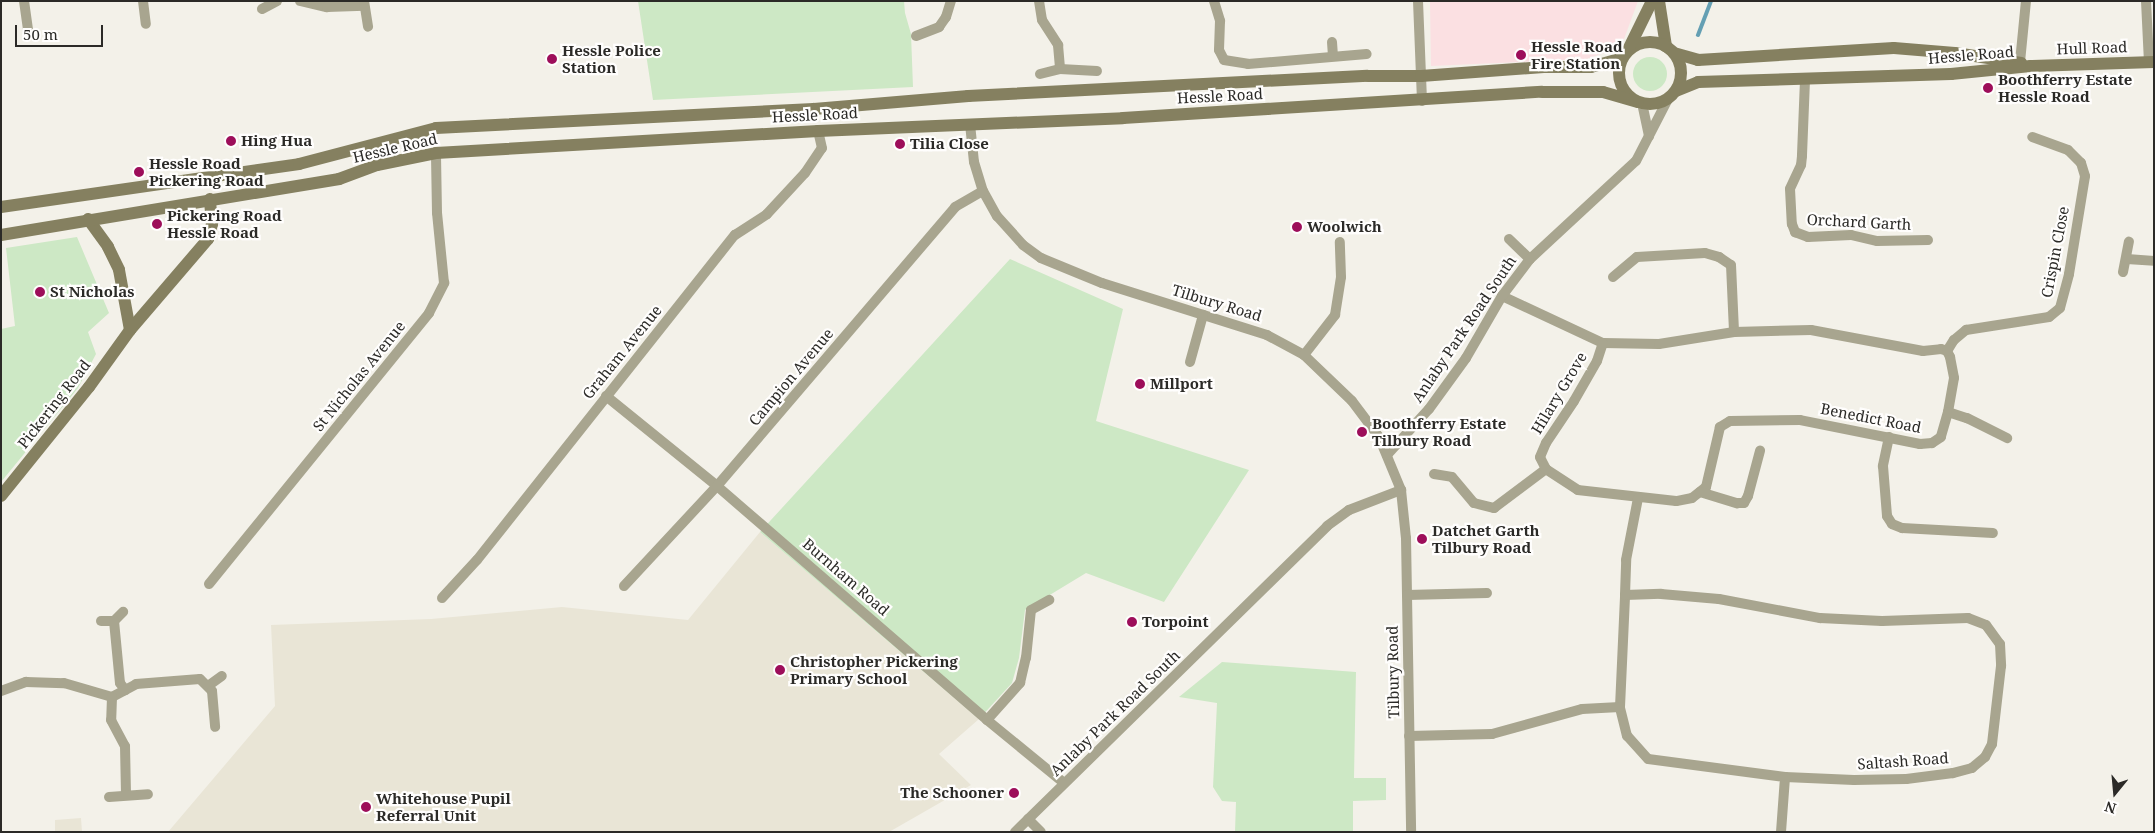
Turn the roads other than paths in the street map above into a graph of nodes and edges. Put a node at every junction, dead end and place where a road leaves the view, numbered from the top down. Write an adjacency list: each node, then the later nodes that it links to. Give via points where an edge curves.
1 (24, 1): 17 (street)
2 (143, 1): 15 (street)
3 (276, 1): 14 (street)
4 (300, 1): 13 (street, via 327,7)
5 (951, 1): 18 (street, via 939,26)
6 (1039, 1): 26 (street, via 1042,20 1058,45)
7 (1214, 1): 23 (street, via 1220,21 1220,50 1224,60 1248,64)
8 (1418, 1): 29 (street)
9 (1652, 1): 22 (street)
10 (1659, 1): 20 (street)
11 (2026, 1): 25 (street)
12 (2146, 1): 24 (street)
13 (364, 4): 16 (street)
14 (262, 9)
15 (146, 24)
16 (368, 27)
17 (29, 36)
18 (916, 36)
19 (1332, 42): 23 (street)
20 (1670, 49): 22 (street, via 1646,42); 25 (street, Hessle Road, via 1698,60 1894,48 1955,52); 31 (street, via 1682,72)
21 (1367, 54): 23 (street)
22 (1625, 54): 29 (street, Hessle Road, via 1591,67); 33 (street, via 1619,68 1621,83 1629,96)
23 (1333, 56)
24 (2151, 62): 25 (street, Hull Road)
25 (2025, 64): 30 (street, Hessle Road, via 1951,74)
26 (1060, 68): 27 (street); 28 (street)
27 (1096, 71)
28 (1040, 74)
29 (1421, 76): 32 (street); 41 (street, Hessle Road, via 968,96 814,109 436,128 299,164)
30 (1805, 80): 31 (street, Hessle Road, via 1698,82); 45 (street, Orchard Garth, via 1801,164 1790,189 1795,232 1808,237 1851,235 1877,240)
31 (1672, 95): 33 (street, via 1651,104); 36 (street, Anlaby Park Road South)
32 (1422, 101): 33 (street, Hessle Road, via 1542,92 1603,92); 34 (street, Hessle Road)
33 (1640, 103): 36 (street)
34 (970, 124): 35 (street, Hessle Road); 39 (street, Tilbury Road, via 974,162)
35 (818, 131): 38 (street, Hessle Road); 61 (street, Graham Avenue, via 822,148 805,173 768,214 735,235)
36 (1649, 136): 48 (street, Anlaby Park Road South, via 1636,162)
37 (2032, 137): 58 (street, Crispin Close, via 2068,150 2082,163 2084,176 2069,274 2060,308 2049,317 1966,330)
38 (436, 153): 40 (street, Hessle Road, via 377,165 339,179); 75 (street, St Nicholas Avenue, via 437,213 444,283 429,313)
39 (983, 191): 54 (street, Tilbury Road, via 997,216 1023,245 1041,258 1102,283); 69 (street, Campion Avenue, via 955,207)
40 (210, 199): 42 (street, Hessle Road); 55 (street, Pickering Road, via 212,224 208,238)
41 (1, 207)
42 (88, 219): 43 (street, Hessle Road); 55 (street, via 108,247 119,270)
43 (1, 235)
44 (1509, 239): 48 (street)
45 (1928, 240)
46 (1340, 242): 59 (street, via 1342,277 1335,315)
47 (2129, 242): 49 (street)
48 (1530, 259): 53 (street, Anlaby Park Road South)
49 (2127, 259): 50 (street); 51 (street)
50 (2154, 261)
51 (2123, 272)
52 (1613, 278): 56 (street, via 1637,257 1705,253 1719,257 1731,265)
53 (1502, 296): 57 (street); 66 (street, Anlaby Park Road South, via 1429,409)
54 (1203, 315): 59 (street, Tilbury Road, via 1267,335); 60 (street)
55 (130, 330): 72 (street, Pickering Road, via 89,387)
56 (1734, 332): 57 (street, via 1659,344); 58 (street, via 1811,330 1923,351)
57 (1603, 343): 67 (street, Hilary Grove, via 1597,361 1546,443 1540,457)
58 (1947, 351): 62 (street, Benedict Road, via 1954,378)
59 (1304, 356): 66 (street, Tilbury Road, via 1352,401 1379,437)
60 (1190, 362)
61 (606, 396): 69 (street, Burnham Road); 80 (street, Graham Avenue)
62 (1948, 412): 63 (street, Benedict Road, via 1941,437 1932,443 1920,444); 64 (street)
63 (1889, 437): 71 (street, Benedict Road, via 1800,420 1730,421 1720,427 1706,487); 74 (street, via 1883,466 1887,516 1892,524 1902,528)
64 (2006, 438)
65 (1760, 451): 71 (street, via 1744,503)
66 (1387, 455): 70 (street, Tilbury Road)
67 (1546, 470): 68 (street, via 1494,508 1474,503 1452,477); 73 (street, via 1578,490)
68 (1434, 474)
69 (717, 486): 76 (street, Campion Avenue); 91 (street, Burnham Road)
70 (1401, 490): 79 (street, Tilbury Road); 95 (street, Anlaby Park Road South, via 1349,510 1327,526)
71 (1700, 492): 73 (street, via 1692,498 1676,501)
72 (1, 496)
73 (1638, 498): 78 (street, Saltash Road, via 1626,560)
74 (1993, 532)
75 (209, 584)
76 (624, 586)
77 (1486, 594): 79 (street)
78 (1625, 594): 90 (street, Saltash Road); 94 (street, Saltash Road, via 1718,599 1820,618 1882,621 1968,618 1986,625 2000,644 2001,666 1992,744 1985,757 1972,768 1906,779)
79 (1407, 595): 93 (street, Tilbury Road)
80 (442, 598)
81 (1049, 600): 91 (street, via 1031,610 1020,683)
82 (123, 612): 84 (street)
83 (101, 621): 84 (street)
84 (114, 621): 87 (street, via 120,683)
85 (222, 676): 86 (street)
86 (208, 686): 87 (street, via 200,679 142,683); 92 (street, via 212,690)
87 (124, 690): 89 (street)
88 (1, 691): 89 (street, via 26,682 64,683)
89 (112, 697): 96 (street, via 111,720 125,746)
90 (1620, 707): 93 (street, via 1582,709 1492,734); 94 (street, Saltash Road, via 1627,736 1648,759)
91 (986, 720): 95 (street, Burnham Road)
92 (215, 727)
93 (1410, 736): 102 (street, Tilbury Road)
94 (1785, 776): 103 (street)
95 (1064, 783): 99 (street, Anlaby Park Road South)
96 (126, 794): 97 (street); 98 (street)
97 (148, 794)
98 (109, 797)
99 (1028, 819): 100 (street, Anlaby Park Road South); 101 (street)
100 (1014, 832)
101 (1041, 832)
102 (1411, 832)
103 (1781, 832)

